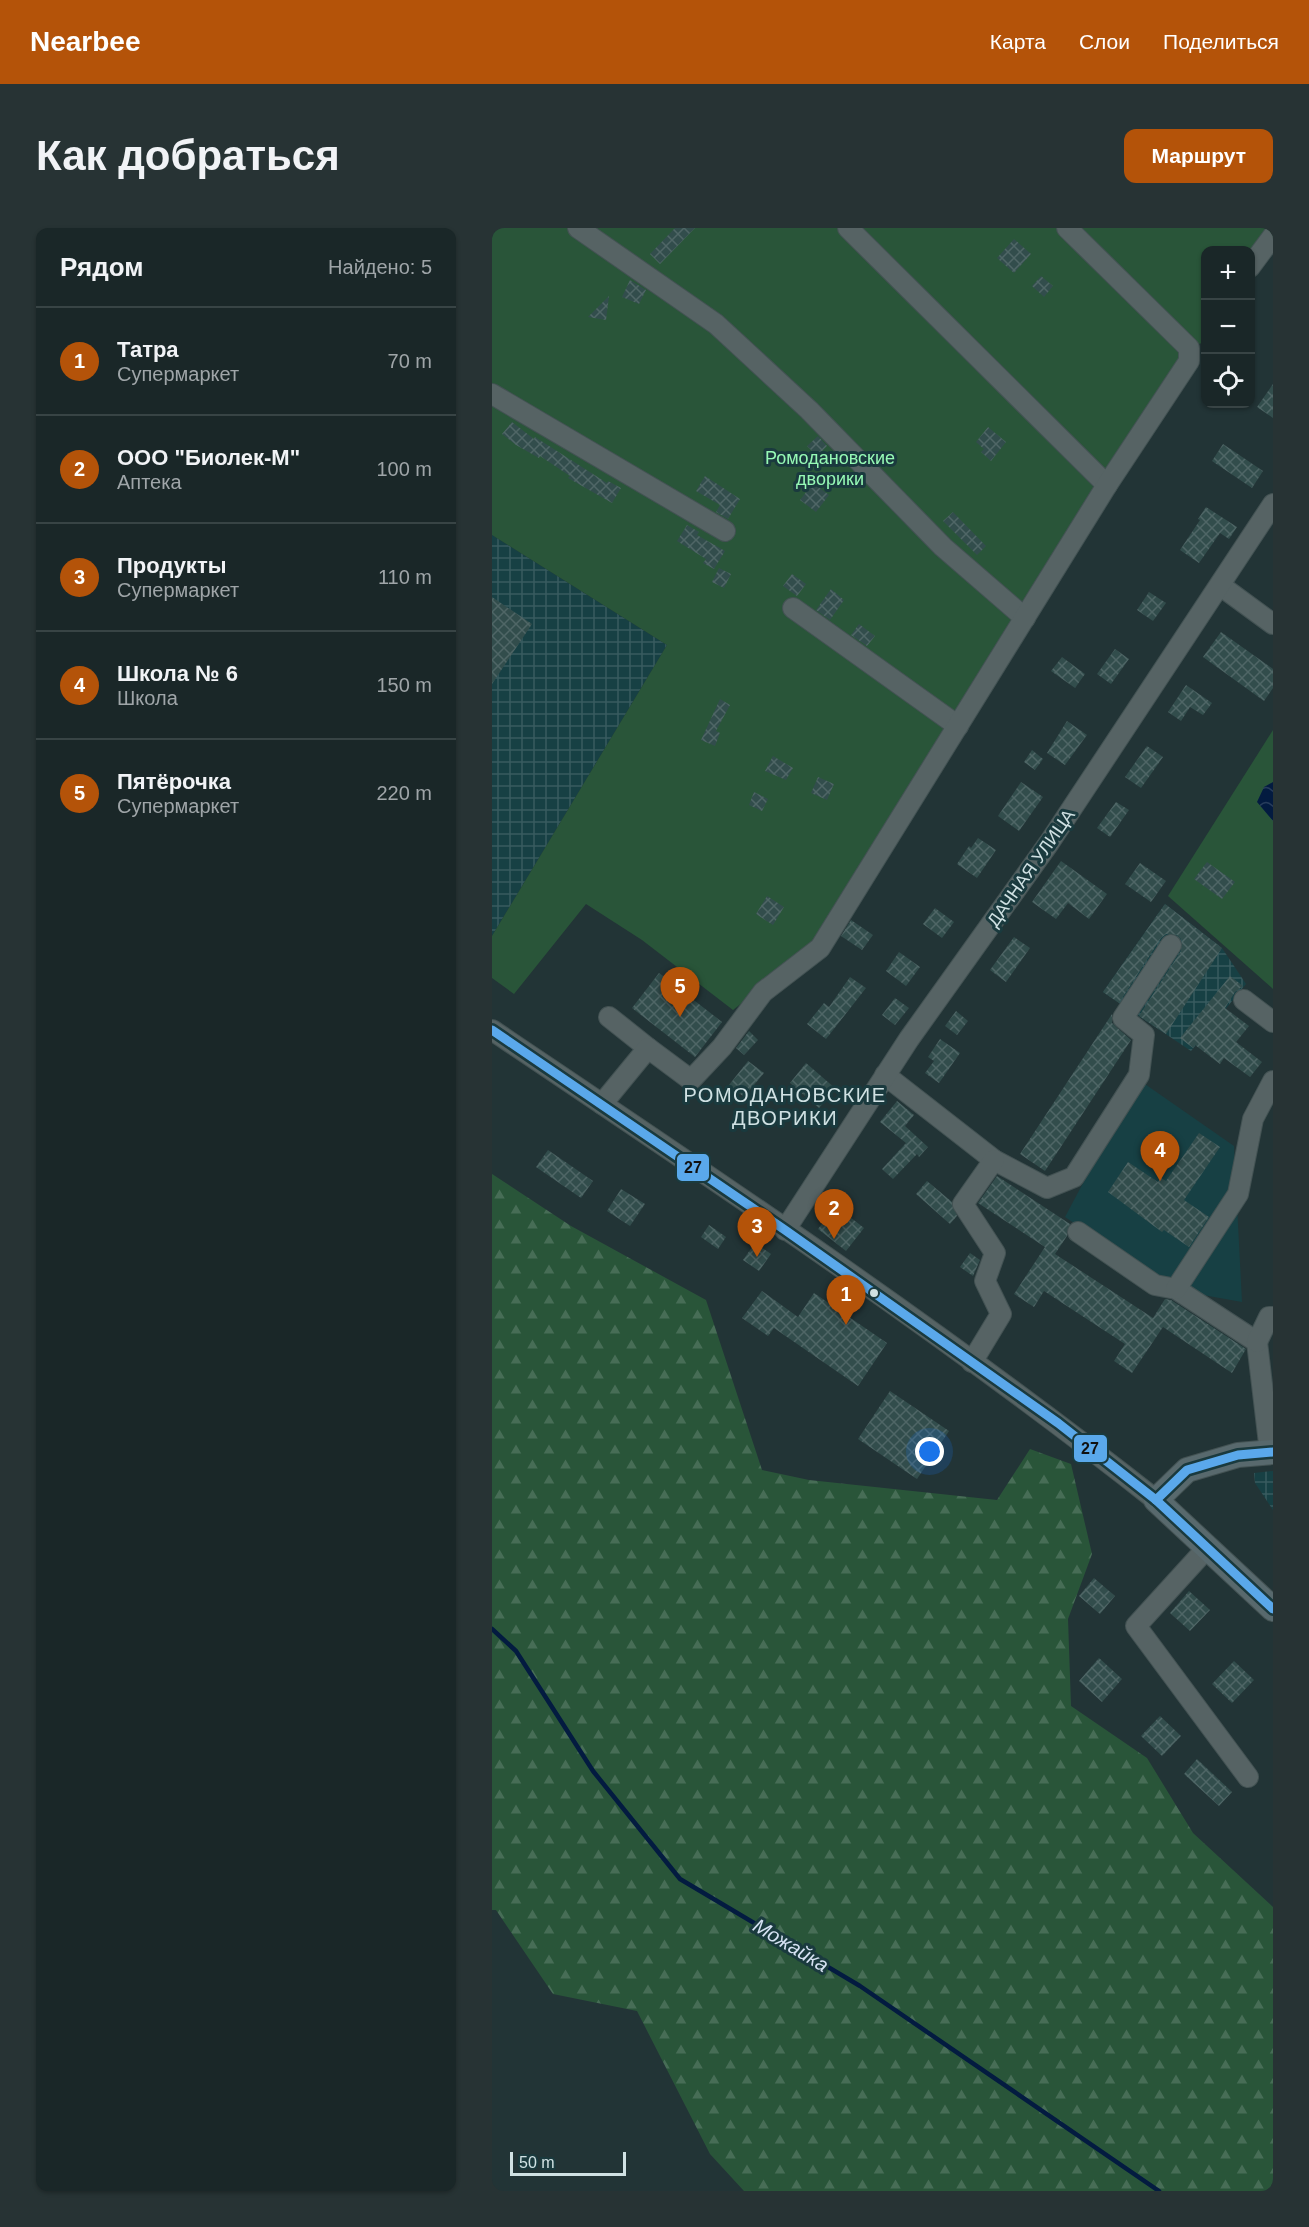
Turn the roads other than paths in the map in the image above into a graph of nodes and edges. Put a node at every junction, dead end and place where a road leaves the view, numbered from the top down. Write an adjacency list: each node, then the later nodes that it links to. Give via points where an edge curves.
1 (578, 228): 12 (street, via 716,324 809,410 943,547)
2 (848, 228): 7 (street)
3 (1067, 228): 7 (street, via 1189,348 1189,361)
4 (1273, 236): 5 (street)
5 (1255, 261)
6 (492, 394): 9 (street)
7 (1107, 486): 12 (street)
8 (1273, 504): 10 (street, ДАЧНАЯ УЛИЦА)
9 (725, 531)
10 (1221, 586): 13 (street); 21 (street, ДАЧНАЯ УЛИЦА, via 1049,843)
11 (793, 608): 14 (street)
12 (1025, 618): 14 (street)
13 (1273, 624)
14 (958, 726): 20 (street, via 820,948 763,992 722,1047 691,1080)
15 (1171, 945): 24 (street, via 1123,1018 1144,1035 1139,1075 1074,1177 1047,1188)
16 (1244, 1000): 18 (street)
17 (609, 1017): 20 (street)
18 (1273, 1022)
19 (492, 1030): 23 (street)
20 (648, 1048): 23 (street)
21 (885, 1075): 24 (street); 25 (street, ДАЧНАЯ УЛИЦА)
22 (1273, 1081): 27 (street, via 1253,1119 1238,1194)
23 (602, 1104): 25 (street)
24 (994, 1160): 30 (street, via 963,1204 995,1253 986,1281 1001,1314)
25 (785, 1230): 30 (street)
26 (1078, 1232): 27 (street, via 1155,1285)
27 (1176, 1289): 29 (street)
28 (1273, 1317): 29 (street, via 1269,1317)
29 (1257, 1342): 31 (street)
30 (972, 1362): 33 (street)
31 (1269, 1402): 32 (street)
32 (1271, 1452): 33 (main road, via 1238,1455 1187,1470)
33 (1156, 1500): 34 (main road)
34 (1207, 1548): 35 (main road); 36 (street, via 1136,1626)
35 (1273, 1608)
36 (1248, 1777)

